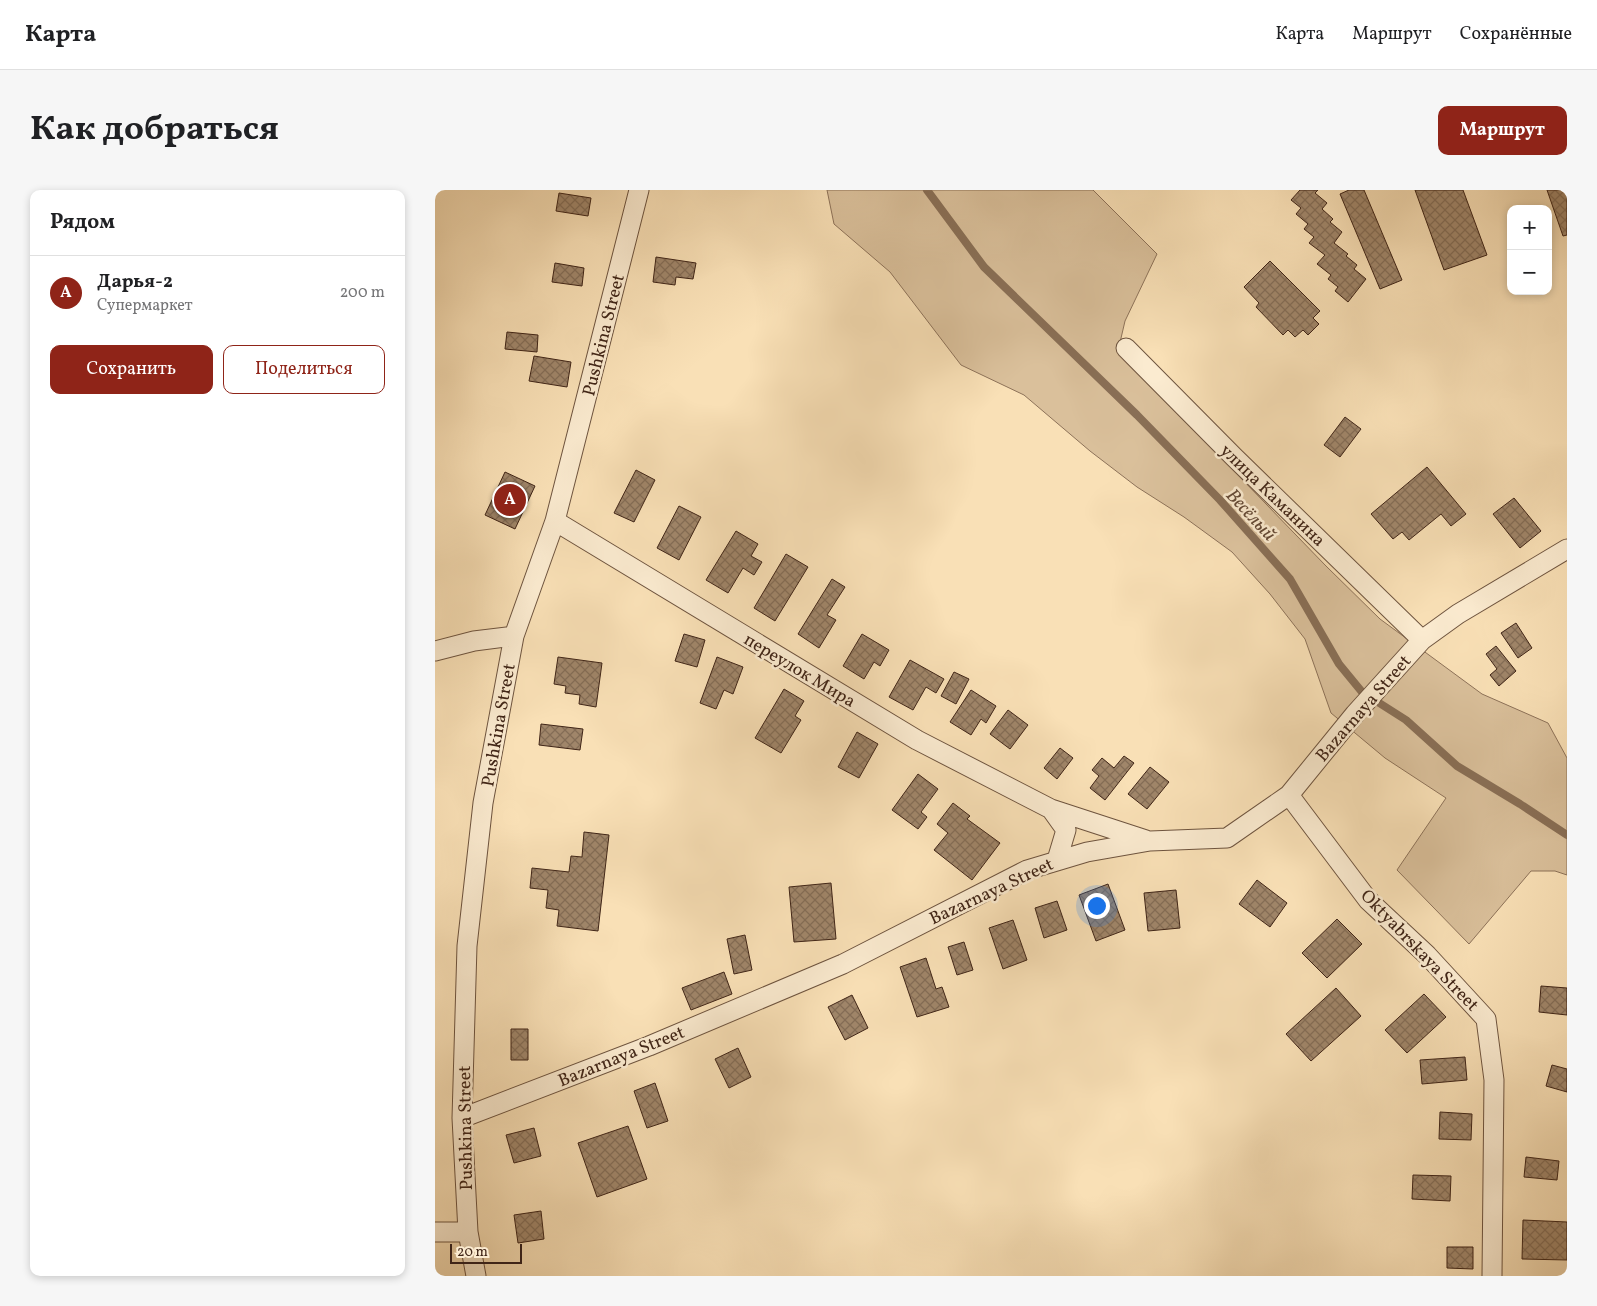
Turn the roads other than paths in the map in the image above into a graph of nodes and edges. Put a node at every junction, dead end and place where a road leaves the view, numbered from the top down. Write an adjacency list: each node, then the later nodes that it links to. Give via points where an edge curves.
1 (639, 190): 3 (street, Pushkina Street)
2 (1126, 348): 6 (street, улица Каманина)
3 (555, 521): 5 (street, Pushkina Street); 9 (street, переулок Мира, via 917,740)
4 (1567, 549): 6 (street, Bazarnaya Street, via 1458,614)
5 (514, 636): 7 (street, via 474,641); 12 (street, Pushkina Street, via 483,803 467,946)
6 (1422, 640): 8 (street, Bazarnaya Street, via 1355,714)
7 (435, 652)
8 (1289, 795): 10 (street, Bazarnaya Street, via 1227,838); 16 (street, Oktyabrskaya Street, via 1368,900 1427,955 1486,1019 1494,1080)
9 (1051, 809): 10 (street, переулок Мира); 11 (street, переулок Мира, via 1066,830)
10 (1150, 841): 11 (street, Bazarnaya Street)
11 (1057, 860): 12 (street, Bazarnaya Street, via 1027,870 843,964 649,1046)
12 (462, 1118): 14 (street, Pushkina Street)
13 (435, 1232): 14 (street)
14 (468, 1232): 15 (street, Pushkina Street)
15 (476, 1276)
16 (1492, 1276)

